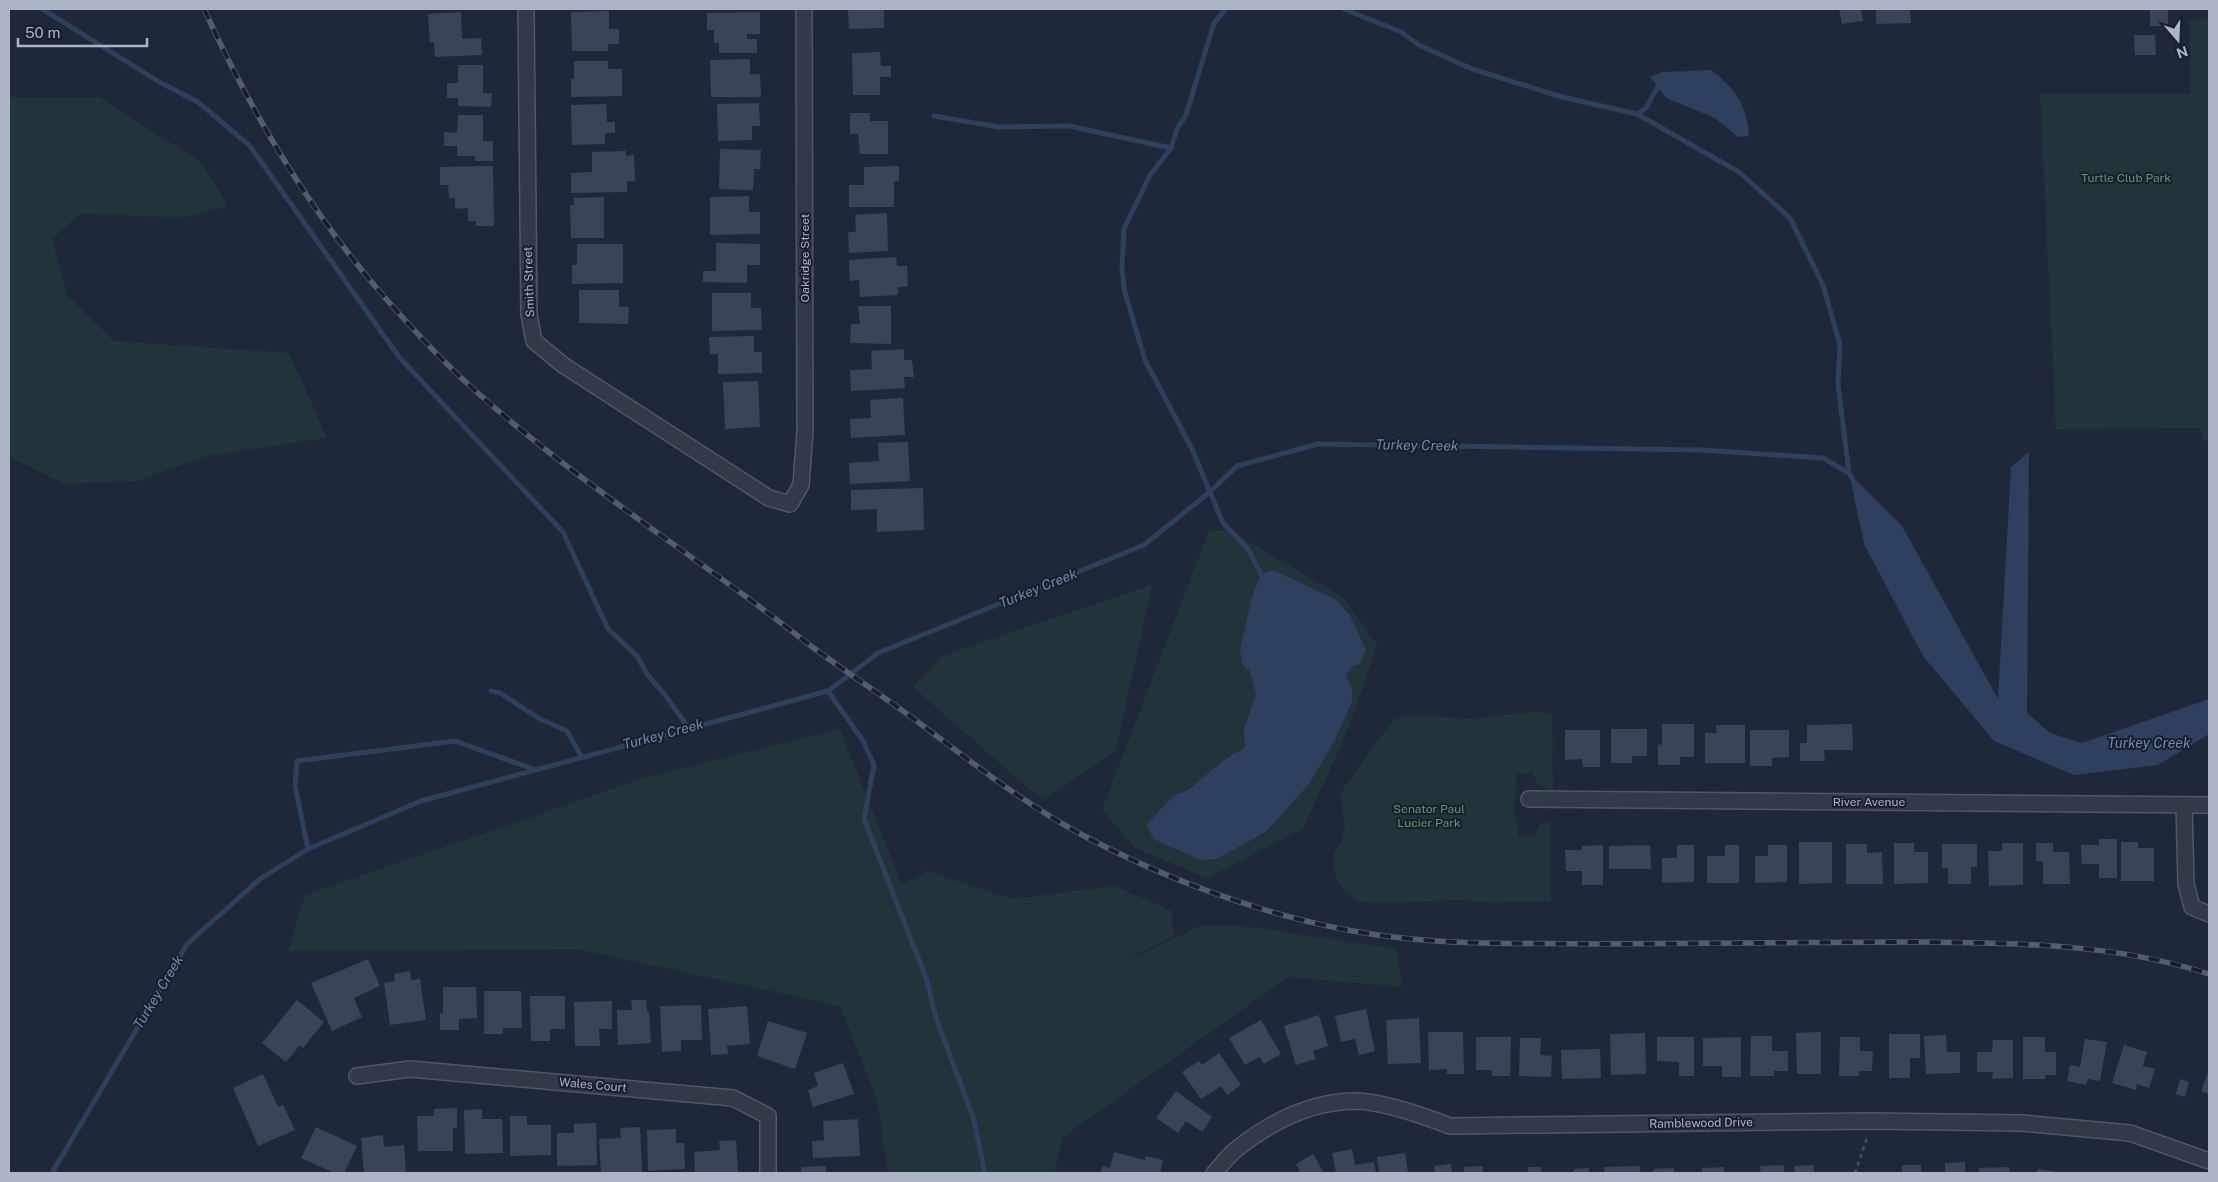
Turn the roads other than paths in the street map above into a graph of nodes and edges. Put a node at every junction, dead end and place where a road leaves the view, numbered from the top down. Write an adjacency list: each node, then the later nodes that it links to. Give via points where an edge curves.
1 (526, 9): 3 (street, Smith Street, via 528,314 534,341 563,365 760,493)
2 (804, 9): 3 (street, Oakridge Street, via 805,431 801,485)
3 (790, 504)
4 (1529, 799): 5 (street, River Avenue)
5 (2184, 805): 6 (street, River Avenue); 7 (street, via 2186,884 2192,907)
6 (2209, 805)
7 (2209, 914)
8 (357, 1076): 10 (street, Wales Court, via 410,1069 733,1098 768,1116)
9 (2209, 1161): 11 (street, Ramblewood Drive, via 2130,1133 2022,1123 1873,1121 1450,1126 1411,1111 1358,1101 1320,1105 1282,1118 1236,1149)
10 (768, 1173)
11 (1214, 1173)

